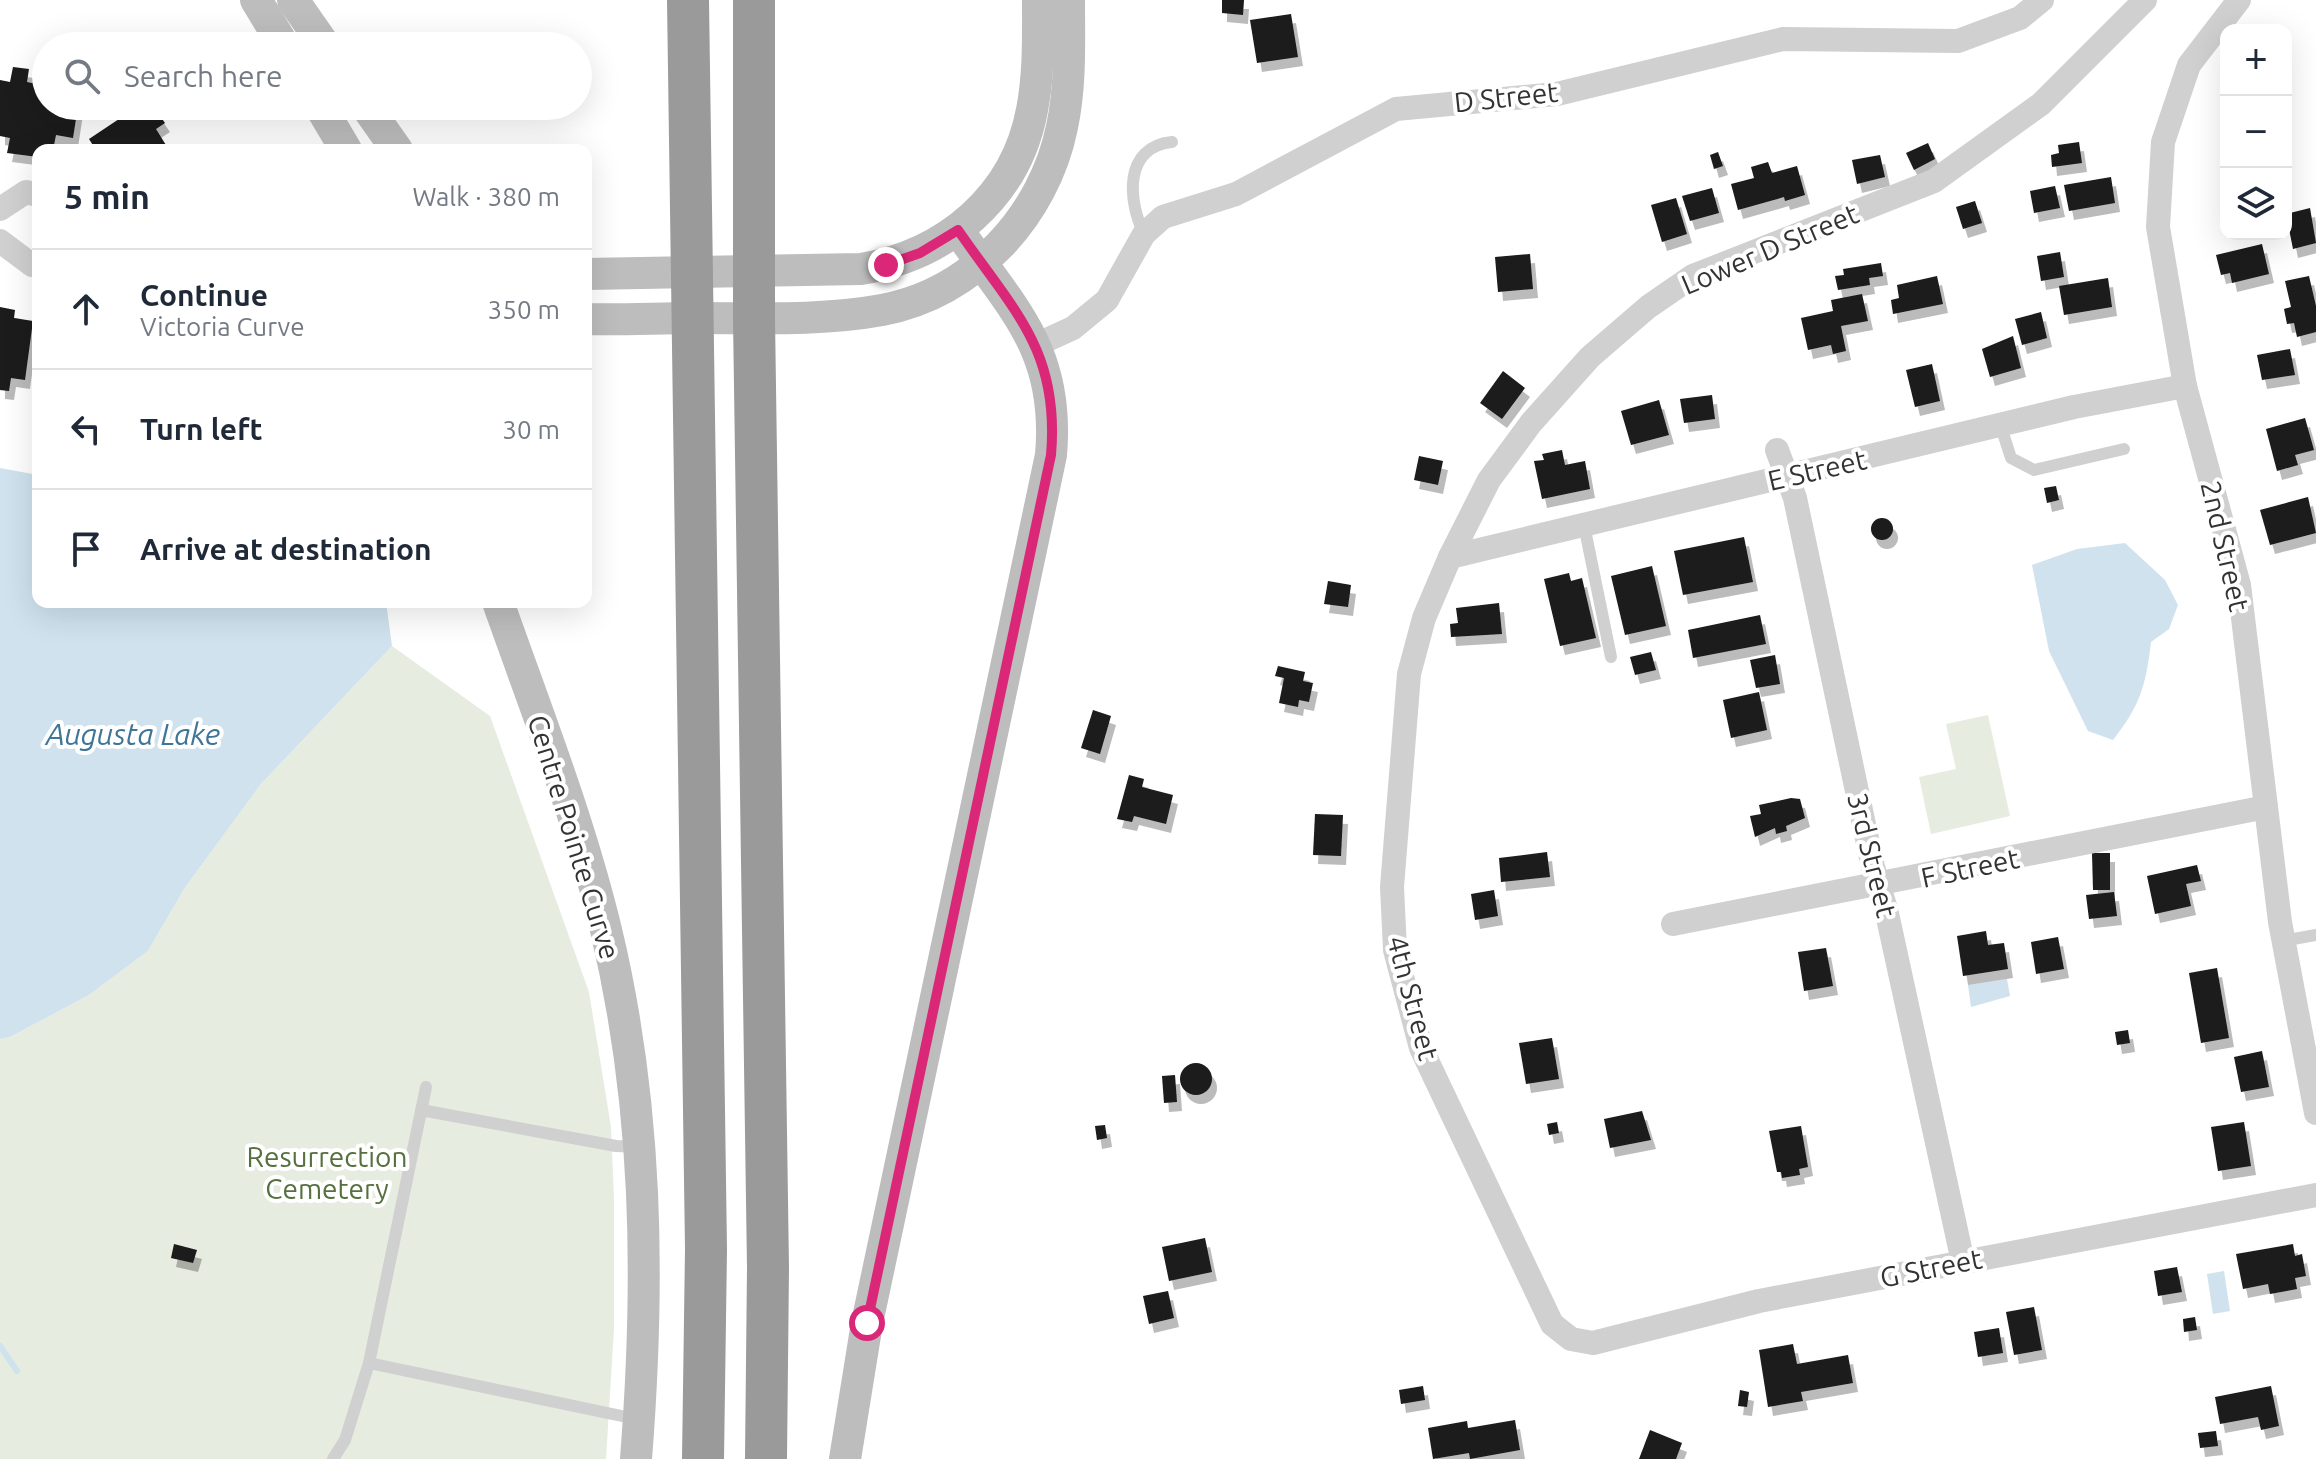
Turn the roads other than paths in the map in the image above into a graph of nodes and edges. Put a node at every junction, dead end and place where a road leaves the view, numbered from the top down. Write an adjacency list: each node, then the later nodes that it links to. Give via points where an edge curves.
1 (256, 0): 10 (street)
2 (293, 0): 11 (street)
3 (688, 0): 24 (highway)
4 (754, 0): 25 (highway)
5 (1038, 0): 19 (street, via 1036,81 1026,134 995,193)
6 (1069, 0): 22 (street, via 1070,72 1055,157 1033,204)
7 (2042, 0): 20 (street, D Street, via 2020,18 1958,41 1783,39 1557,94 1396,109 1236,194 1163,217)
8 (2145, 0): 37 (street, Lower D Street, via 2041,104 1934,181 1693,276 1648,307 1590,357 1531,423 1489,480)
9 (2239, 0): 31 (street, 2nd Street, via 2189,65 2163,142 2158,227)
10 (275, 32)
11 (315, 32)
12 (328, 120): 15 (street)
13 (376, 120): 16 (street)
14 (1172, 142): 20 (lane, via 1149,148 1137,171 1131,201)
15 (342, 144)
16 (393, 144)
17 (32, 194): 18 (street)
18 (0, 209)
19 (958, 230): 22 (street); 25 (street, via 920,253 886,265)
20 (1144, 234): 30 (street, D Street, via 1107,300 1073,328)
21 (0, 241): 23 (street)
22 (981, 263): 29 (street, via 940,290 883,310); 30 (street)
23 (32, 265)
24 (691, 270): 25 (street); 26 (street); 27 (highway)
25 (753, 273): 29 (highway)
26 (592, 274)
27 (692, 318): 28 (street); 29 (street); 56 (highway, via 706,1249)
28 (592, 319)
29 (754, 319): 57 (highway, via 768,1268)
30 (1036, 345): 58 (street, via 1052,397 1051,455 867,1323)
31 (2185, 386): 32 (street, E Street); 40 (street, 2nd Street, via 2239,585)
32 (2001, 427): 33 (lane, via 2011,458 2034,470); 35 (street, E Street)
33 (2124, 449)
34 (1777, 450): 35 (street, 3rd Street)
35 (1787, 477): 36 (street, E Street); 41 (street, 3rd Street)
36 (1584, 525): 37 (street, E Street); 39 (lane)
37 (1450, 557): 51 (street, 4th Street, via 1424,618 1409,674 1392,887 1395,950 1421,1048)
38 (500, 608): 48 (street, Centre Pointe Curve, via 596,892 625,1020)
39 (1611, 657)
40 (2266, 807): 41 (street, F Street); 44 (street, 2nd Street)
41 (1879, 887): 42 (street, F Street); 50 (street, 3rd Street)
42 (1673, 924)
43 (2316, 935): 44 (lane)
44 (2283, 941): 46 (street, 2nd Street)
45 (426, 1087): 47 (lane)
46 (2315, 1101)
47 (421, 1110): 48 (lane); 52 (lane)
48 (641, 1147): 53 (street, Centre Pointe Curve, via 646,1292)
49 (2316, 1195): 50 (street, G Street)
50 (1963, 1262): 51 (street, G Street, via 1759,1301 1593,1343 1571,1339)
51 (1552, 1324)
52 (369, 1363): 53 (lane); 54 (lane, via 345,1440)
53 (639, 1420): 55 (street, Centre Pointe Curve)
54 (333, 1459)
55 (636, 1459)
56 (703, 1459)
57 (766, 1459)
58 (845, 1459)

